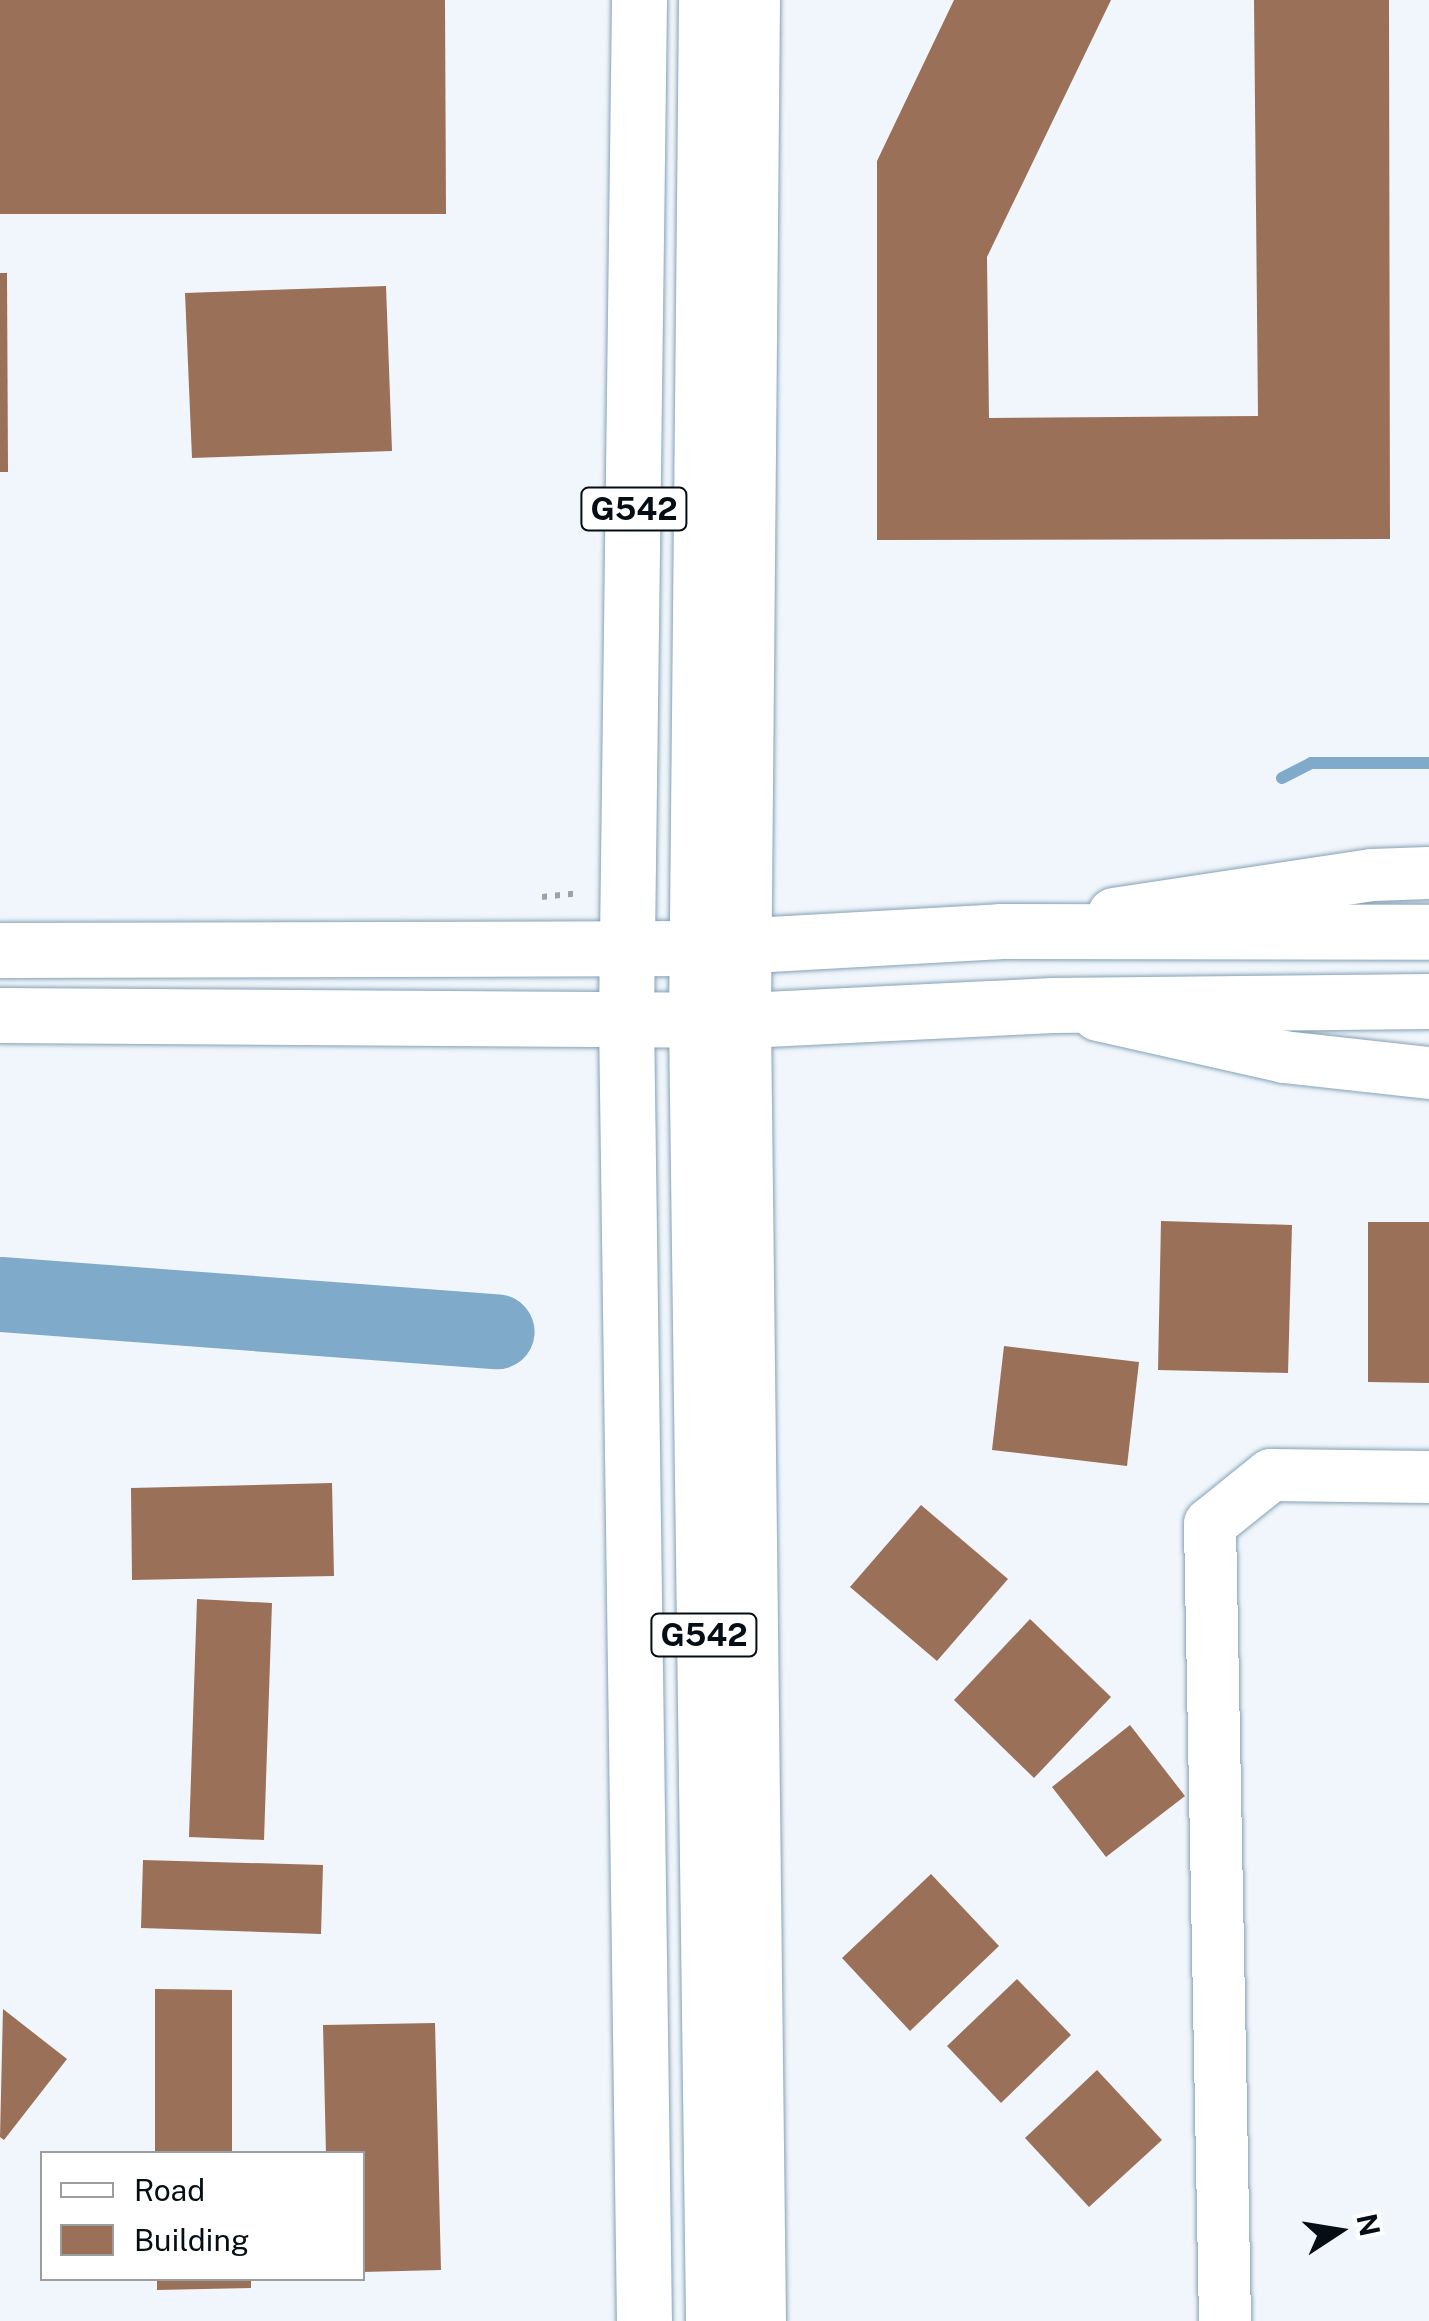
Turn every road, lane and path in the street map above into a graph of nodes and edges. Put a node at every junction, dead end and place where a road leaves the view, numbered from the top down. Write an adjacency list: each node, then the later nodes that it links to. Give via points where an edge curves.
1 (639, 0): 7 (main road, G542)
2 (706, 0): 8 (main road, G542)
3 (754, 0): 8 (street)
4 (1429, 873): 5 (street, via 1372,875)
5 (1002, 932): 6 (main road); 8 (main road)
6 (1429, 932)
7 (632, 944): 8 (main road); 9 (main road); 13 (main road, G542)
8 (722, 947): 14 (main road, G542)
9 (0, 950)
10 (1429, 1001): 11 (main road)
11 (1052, 1005): 14 (main road); 15 (street, via 1284,1057)
12 (0, 1015): 13 (main road)
13 (626, 1017): 14 (main road); 17 (main road, G542)
14 (721, 1019): 18 (main road, G542); 19 (street)
15 (1429, 1073)
16 (1429, 1476): 20 (street, via 1270,1476 1210,1524)
17 (644, 2321)
18 (712, 2321)
19 (760, 2321)
20 (1226, 2321)

